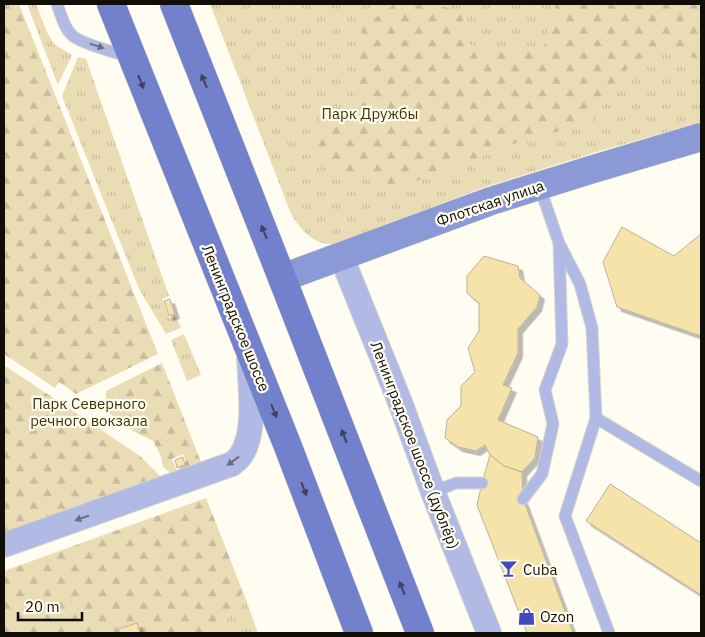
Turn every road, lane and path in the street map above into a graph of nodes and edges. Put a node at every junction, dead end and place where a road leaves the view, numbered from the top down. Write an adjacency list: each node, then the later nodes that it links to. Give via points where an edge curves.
1 (57, 4): 4 (lane, one-way to 4, via 72,36)
2 (111, 4): 4 (main road, Ленинградское шоссе)
3 (174, 4): 9 (main road, one-way to 3)
4 (132, 57): 10 (main road, Ленинградское шоссе, one-way to 10)
5 (701, 136): 6 (street, Флотская улица)
6 (539, 185): 7 (lane); 8 (street, Флотская улица)
7 (559, 243): 11 (lane, via 580,284 592,328); 15 (lane, via 562,344 545,390 553,424 542,474)
8 (341, 256): 9 (street, Флотская улица); 14 (street, Ленинградское шоссе (дублёр))
9 (282, 278): 18 (main road, one-way to 9)
10 (248, 348): 16 (street, one-way to 16, via 250,424 247,443 232,464); 17 (main road, Ленинградское шоссе, one-way to 17)
11 (596, 418): 12 (lane); 20 (lane, via 565,516)
12 (701, 481)
13 (482, 483): 14 (lane, via 456,483)
14 (433, 492): 19 (street, Ленинградское шоссе (дублёр))
15 (523, 499)
16 (4, 545)
17 (359, 633)
18 (420, 633)
19 (489, 633)
20 (609, 633)

